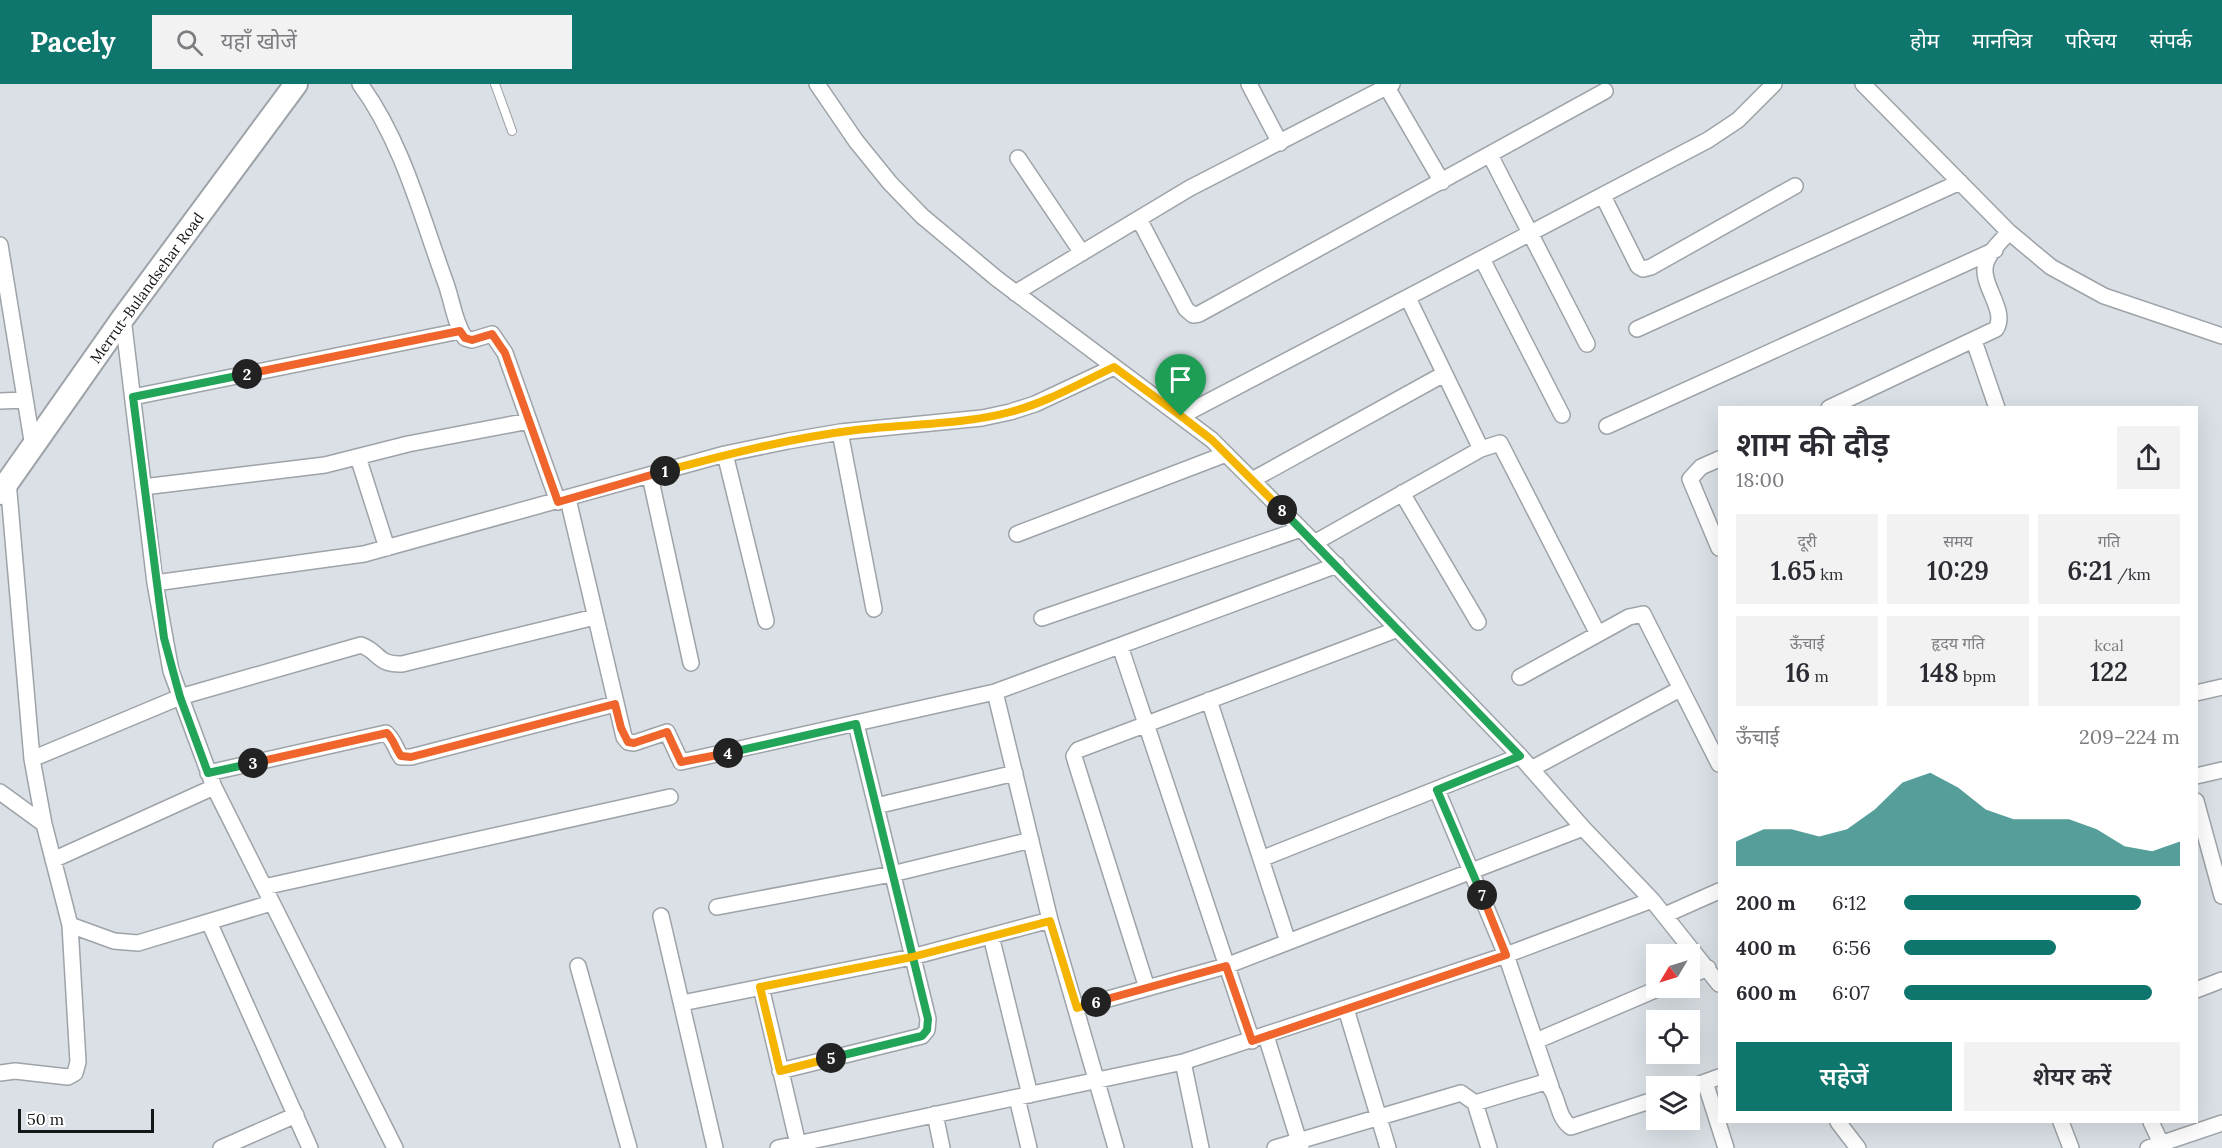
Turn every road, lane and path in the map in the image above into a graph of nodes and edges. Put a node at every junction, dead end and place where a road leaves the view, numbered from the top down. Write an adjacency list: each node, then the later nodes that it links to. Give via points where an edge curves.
1 (296, 84): 27 (main road, Merrut-Bulandsehar Road)
2 (360, 84): 29 (street, via 390,135)
3 (495, 84): 10 (lane)
4 (817, 84): 25 (street, via 890,183 922,216)
5 (1249, 84): 11 (street)
6 (1774, 84): 17 (street, via 1725,129)
7 (1863, 84): 15 (street)
8 (1388, 85): 11 (street); 14 (street)
9 (1605, 91): 12 (street)
10 (512, 131)
11 (1280, 143): 18 (street)
12 (1490, 155): 14 (street); 20 (street)
13 (1018, 158): 23 (street)
14 (1442, 182): 18 (street, via 1192,315)
15 (1960, 182): 19 (street); 28 (street)
16 (1795, 186): 17 (street, via 1643,269)
17 (1603, 196): 20 (street)
18 (1139, 219): 23 (street)
19 (2009, 232): 22 (street); 30 (street, via 2051,267 2087,287)
20 (1531, 233): 24 (street); 32 (street)
21 (0, 245): 36 (street)
22 (1995, 250): 31 (street, via 1985,269 1999,325); 43 (street)
23 (1082, 253): 25 (street)
24 (1482, 259): 26 (street); 40 (street)
25 (1015, 293): 33 (street)
26 (1408, 298): 34 (street); 41 (street)
27 (123, 318): 35 (street); 45 (main road, Merrut-Bulandsehar Road)
28 (1636, 329)
29 (460, 331): 35 (street); 42 (street, via 472,340 492,334 499,340)
30 (2222, 336)
31 (1974, 341): 38 (street); 39 (street)
32 (1587, 344)
33 (1114, 367): 41 (street); 44 (street, via 1010,412)
34 (1444, 374): 46 (street); 52 (street)
35 (133, 397): 54 (street)
36 (26, 400): 37 (street); 45 (street)
37 (0, 401)
38 (1833, 406)
39 (1996, 406)
40 (1562, 415)
41 (1181, 416): 48 (street)
42 (529, 421): 49 (street); 56 (street)
43 (1607, 426)
44 (840, 432): 47 (street); 64 (street)
45 (33, 447): 53 (main road, Merrut-Bulandsehar Road)
46 (1480, 449): 55 (street); 70 (street, via 1500,443 1506,450)
47 (725, 454): 51 (street); 67 (street)
48 (1226, 454): 52 (street); 58 (street)
49 (358, 457): 54 (street, via 287,470); 61 (street)
50 (1718, 460): 60 (street, via 1694,472 1690,479)
51 (650, 476): 56 (street); 72 (street)
52 (1252, 480): 57 (street)
53 (4, 487): 84 (street)
54 (143, 487): 63 (street)
55 (1402, 493): 59 (street); 68 (street)
56 (563, 501): 61 (street); 65 (street)
57 (1301, 529): 59 (street); 66 (street)
58 (1017, 534)
59 (1314, 543): 62 (street)
60 (1718, 544)
61 (387, 548): 63 (street, via 334,560)
62 (1337, 565): 69 (street); 71 (street)
63 (155, 583): 78 (street)
64 (874, 609)
65 (595, 617): 78 (street, via 402,664 381,661 361,645); 80 (street)
66 (1042, 618)
67 (766, 621)
68 (1478, 622)
69 (1398, 629): 79 (street); 83 (street)
70 (1598, 634): 73 (street); 75 (street, via 1643,614)
71 (1120, 646): 76 (street); 82 (street)
72 (691, 663)
73 (1520, 677)
74 (2222, 687): 77 (street)
75 (1680, 689): 85 (street); 86 (street)
76 (995, 692): 81 (street); 88 (street)
77 (2198, 693)
78 (180, 697): 84 (street); 90 (street)
79 (1209, 700): 82 (street); 99 (street)
80 (615, 704): 81 (street, via 628,742 667,732 681,762); 90 (street, via 411,757 401,756 387,733)
81 (856, 724): 94 (street)
82 (1146, 724): 119 (street); 125 (street, via 1083,746 1074,756)
83 (1520, 756): 86 (street); 91 (street)
84 (32, 759): 96 (street)
85 (1718, 762)
86 (1531, 769): 97 (street)
87 (2222, 770): 89 (street)
88 (1015, 773): 94 (street); 98 (street)
89 (2198, 776)
90 (211, 780): 100 (street); 103 (street)
91 (1437, 790): 99 (street); 101 (street)
92 (0, 792): 96 (street)
93 (670, 797): 103 (street)
94 (876, 806): 102 (street)
95 (2198, 808): 105 (street)
96 (44, 824): 100 (street)
97 (1583, 828): 101 (street); 106 (street)
98 (1031, 840): 102 (street); 111 (street)
99 (1261, 859): 115 (street)
100 (53, 860): 113 (street)
101 (1472, 871): 115 (street); 116 (street)
102 (892, 874): 108 (street); 117 (street)
103 (264, 888): 107 (street)
104 (1718, 891): 109 (street)
105 (2222, 896)
106 (1652, 900): 109 (street); 116 (street)
107 (271, 903): 112 (street); 157 (street)
108 (717, 907)
109 (1665, 915): 120 (street)
110 (661, 916): 128 (street)
111 (1050, 921): 114 (street); 129 (street)
112 (209, 922): 113 (street, via 138,943 114,941); 144 (street)
113 (70, 926): 135 (street, via 78,1062 75,1073 60,1078 15,1071)
114 (991, 936): 117 (street); 139 (street)
115 (1288, 942): 119 (street)
116 (1506, 955): 130 (street); 132 (street)
117 (912, 957): 124 (street); 134 (street, via 928,1019 922,1036)
118 (578, 966): 158 (street)
119 (1226, 966): 125 (street); 131 (street)
120 (1708, 968): 121 (street); 123 (street)
121 (1700, 971)
122 (2222, 980): 126 (street)
123 (1718, 983)
124 (760, 987): 128 (street); 134 (street)
125 (1148, 988): 129 (street)
126 (2198, 989)
127 (1646, 994): 132 (street)
128 (682, 1003): 159 (street)
129 (1077, 1008): 137 (street)
130 (1346, 1009): 131 (street); 145 (street)
131 (1259, 1039): 133 (street); 153 (street)
132 (1536, 1041): 138 (street)
133 (1183, 1062): 137 (street); 164 (street)
134 (780, 1071): 152 (street)
135 (0, 1073)
136 (1712, 1080): 142 (street)
137 (1098, 1082): 139 (street); 163 (street)
138 (1551, 1087): 140 (street, via 1563,1122 1571,1127); 141 (street, via 1537,1082)
139 (1024, 1097): 143 (street); 162 (street)
140 (1646, 1102)
141 (1475, 1103): 145 (street, via 1461,1093); 167 (street)
142 (1718, 1109)
143 (935, 1114): 152 (street); 161 (street)
144 (296, 1115): 155 (street); 156 (street)
145 (1379, 1116): 153 (street); 166 (street)
146 (1721, 1123): 168 (street)
147 (1839, 1123): 169 (street)
148 (2061, 1123): 170 (street)
149 (2151, 1123): 154 (street)
150 (2222, 1124): 151 (street)
151 (2183, 1142): 154 (street)
152 (798, 1144): 160 (street)
153 (1300, 1145): 165 (street)
154 (2154, 1145)
155 (221, 1148)
156 (310, 1148)
157 (395, 1148)
158 (629, 1148)
159 (715, 1148)
160 (778, 1148)
161 (942, 1148)
162 (1029, 1148)
163 (1116, 1148)
164 (1201, 1148)
165 (1275, 1148)
166 (1388, 1148)
167 (1489, 1148)
168 (1726, 1148)
169 (1858, 1148)
170 (2071, 1148)

